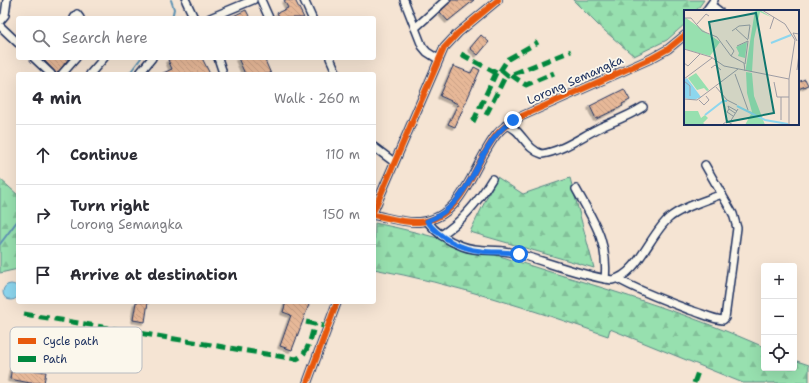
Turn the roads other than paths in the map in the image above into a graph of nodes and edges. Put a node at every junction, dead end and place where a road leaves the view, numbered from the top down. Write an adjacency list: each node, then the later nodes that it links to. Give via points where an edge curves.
1 (7, 0): 15 (street, via 5,15)
2 (253, 0): 12 (street)
3 (261, 0): 13 (street)
4 (304, 0): 14 (street)
5 (404, 0): 17 (street)
6 (446, 0): 17 (street)
7 (498, 0): 20 (street, via 454,36)
8 (186, 1): 11 (street)
9 (713, 2): 10 (street)
10 (707, 10)
11 (193, 16)
12 (215, 16)
13 (268, 16)
14 (311, 16)
15 (0, 21)
16 (0, 26): 19 (street)
17 (415, 28): 20 (street, via 424,49)
18 (684, 37): 34 (street, Lorong Semangka, via 650,59)
19 (16, 41)
20 (438, 59): 36 (street)
21 (39, 60): 28 (street)
22 (74, 60): 29 (street)
23 (102, 60): 30 (street)
24 (150, 60): 31 (street)
25 (219, 60): 27 (street)
26 (331, 60): 32 (street)
27 (222, 70)
28 (49, 72)
29 (64, 72)
30 (92, 72)
31 (141, 72)
32 (336, 72)
33 (643, 107): 34 (street, via 578,141 542,154 531,149 514,128)
34 (506, 125): 43 (street, Lorong Semangka, via 492,141 459,199 447,212)
35 (376, 148): 36 (street)
36 (394, 162): 41 (street)
37 (705, 165): 40 (street)
38 (492, 179): 44 (street, via 465,217)
39 (576, 189): 45 (street, via 604,245)
40 (722, 194): 46 (street, via 667,219 645,251); 46 (street, via 733,214 737,233 723,320 633,288)
41 (376, 205)
42 (376, 215): 43 (street, Lorong Semangka, via 406,222)
43 (427, 221): 44 (street)
44 (441, 235): 45 (street, via 470,249 508,252)
45 (605, 279): 46 (street)
46 (618, 279)
47 (336, 304): 48 (street)
48 (307, 383)

